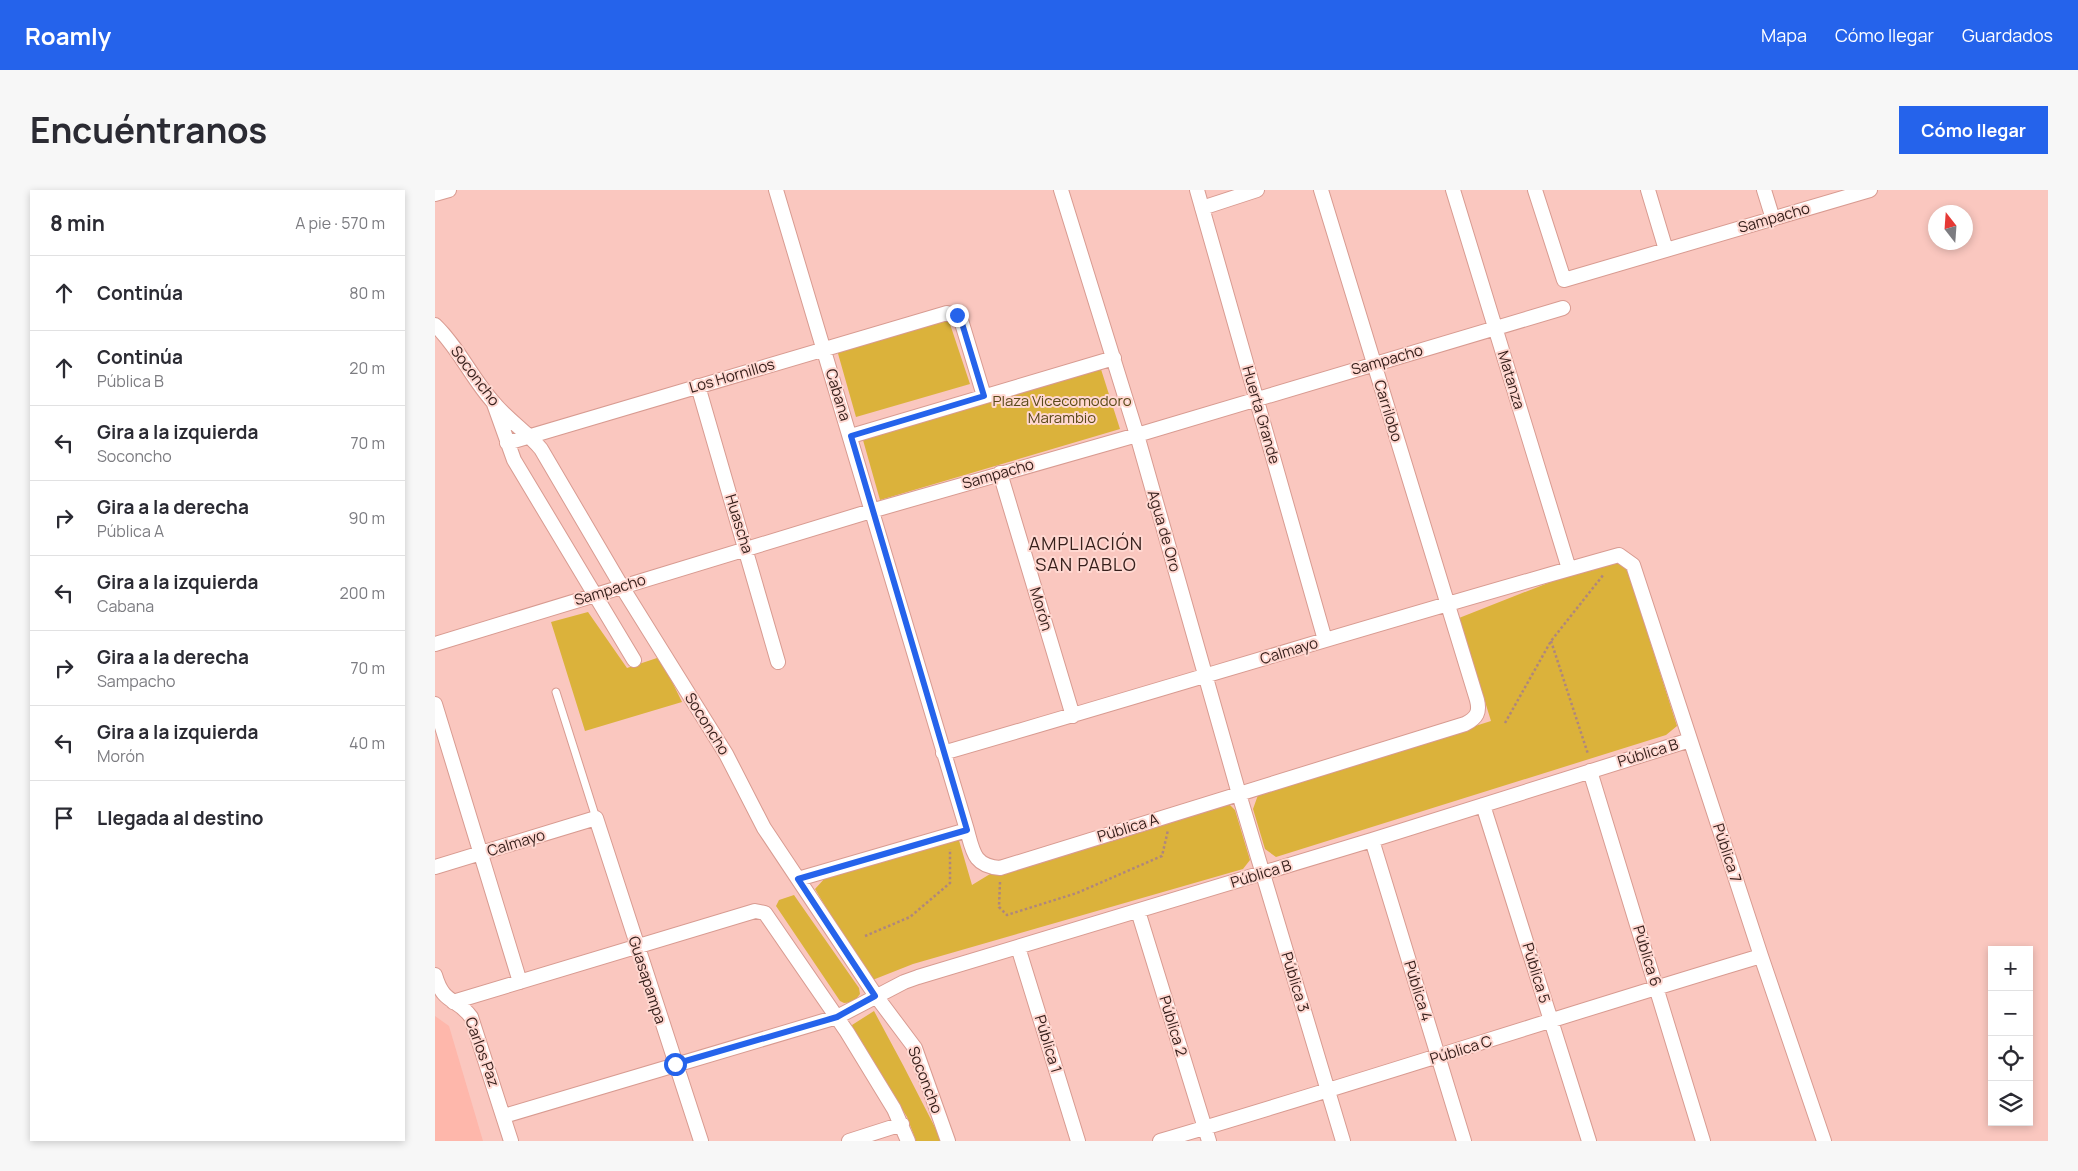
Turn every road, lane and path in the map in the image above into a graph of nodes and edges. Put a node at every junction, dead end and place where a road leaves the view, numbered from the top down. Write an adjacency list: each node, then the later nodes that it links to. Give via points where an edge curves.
1 (449, 190): 12 (street)
2 (776, 190): 19 (street, Cabana)
3 (1061, 190): 20 (street, Agua de Oro)
4 (1197, 190): 13 (street, Huerta Grande)
5 (1257, 190): 13 (street)
6 (1321, 190): 21 (street, Carrilobo)
7 (1453, 190): 17 (street, Matanza)
8 (1535, 190): 15 (street, Sampacho, via 1564,280)
9 (1648, 190): 15 (street)
10 (1764, 190): 14 (street)
11 (1870, 190): 14 (street, Sampacho)
12 (435, 194)
13 (1202, 208): 24 (street, Huerta Grande)
14 (1773, 219): 15 (street, Sampacho)
15 (1666, 250)
16 (1563, 308): 17 (street, Sampacho)
17 (1495, 328): 21 (street, Sampacho); 34 (street, Matanza)
18 (438, 331): 25 (street, Soconcho)
19 (824, 349): 22 (street, Los Hornillos); 23 (street, Los Hornillos, via 947,313 957,315); 28 (street, Cabana)
20 (1114, 358): 23 (street); 26 (street, Agua de Oro)
21 (1373, 364): 24 (street, Sampacho); 37 (street, Carrilobo)
22 (698, 386): 27 (street, Los Hornillos); 32 (street, Huascha)
23 (984, 396): 28 (street)
24 (1257, 398): 26 (street, Sampacho); 38 (street, Huerta Grande)
25 (493, 403): 27 (street, Soconcho); 29 (street)
26 (1137, 435): 30 (street, Sampacho); 43 (street, Agua de Oro)
27 (531, 436): 29 (street, Los Hornillos); 35 (street, Soconcho)
28 (851, 436): 31 (street, Cabana)
29 (507, 443): 36 (street)
30 (1000, 473): 31 (street, Sampacho); 46 (street, Morón)
31 (871, 511): 32 (street, Sampacho); 49 (street, Cabana)
32 (747, 549): 35 (street, Sampacho); 42 (street, Huascha)
33 (1619, 555): 34 (street, Calmayo); 39 (path); 48 (street, Pública 7, via 1633,565)
34 (1569, 569): 37 (street, Calmayo)
35 (622, 586): 36 (street, Sampacho); 63 (street, Soconcho, via 726,754 764,828)
36 (594, 595): 40 (street, Sampacho); 41 (street)
37 (1447, 603): 38 (street, Calmayo); 52 (street, Pública A, via 1477,700 1477,716 1465,724)
38 (1325, 640): 43 (street, Calmayo)
39 (1551, 640): 47 (path); 50 (path)
40 (435, 644)
41 (634, 660)
42 (778, 662)
43 (1205, 677): 46 (street, Calmayo); 52 (street, Agua de Oro)
44 (555, 692): 55 (lane)
45 (435, 704): 59 (street)
46 (1073, 716): 49 (street, Calmayo)
47 (1505, 723)
48 (1689, 740): 51 (street, Pública B); 68 (street, Pública 7)
49 (943, 753): 56 (street, Cabana)
50 (1588, 754)
51 (1590, 772): 53 (street, Pública B); 71 (street, Pública 6)
52 (1239, 794): 54 (street, Pública A); 62 (street, Agua de Oro)
53 (1483, 805): 58 (street, Pública B); 75 (street, Pública 5)
54 (1172, 814): 61 (street, Pública A); 61 (path, via 1162,856 1077,894 1007,915 999,907)
55 (596, 818): 59 (street, Calmayo); 66 (street, Guasapampa)
56 (967, 830): 57 (street); 61 (street, via 981,863)
57 (950, 835): 63 (street); 65 (path, via 950,884 910,917)
58 (1372, 840): 62 (street, Pública B); 76 (street, Pública 4)
59 (482, 854): 60 (street, Calmayo); 70 (street)
60 (435, 867)
61 (1000, 868)
62 (1262, 873): 64 (street, Pública B); 78 (street, Pública 3)
63 (798, 879): 72 (street, Soconcho)
64 (1138, 911): 67 (street, Pública B); 81 (street, Pública 2)
65 (865, 936)
66 (636, 947): 70 (street); 74 (street, via 755,911 765,913); 77 (street, Guasapampa)
67 (1018, 947): 72 (street, Pública B, via 904,982); 87 (street, Pública 1)
68 (1761, 956): 71 (street, Pública C); 93 (street, Pública 7)
69 (435, 975): 73 (street, Carlos Paz, via 439,989)
70 (520, 982): 73 (street)
71 (1656, 987): 75 (street, Pública C); 92 (street, Pública 6)
72 (875, 996): 74 (street, Pública B); 86 (street, Soconcho, via 915,1048)
73 (453, 1002): 79 (street, Carlos Paz, via 465,1008 471,1017)
74 (837, 1017): 77 (street, Pública B); 80 (street)
75 (1551, 1021): 76 (street, Pública C); 91 (street, Pública 5)
76 (1439, 1057): 78 (street, Pública C); 90 (street, Pública 4)
77 (675, 1064): 79 (street, Pública B); 83 (street, Guasapampa)
78 (1329, 1091): 81 (street, Pública C); 89 (street)
79 (504, 1116): 82 (street, Carlos Paz)
80 (902, 1124): 84 (street); 85 (street)
81 (1207, 1134): 88 (street, Pública C)
82 (511, 1141)
83 (701, 1141)
84 (849, 1141)
85 (908, 1141)
86 (948, 1141)
87 (1078, 1141)
88 (1160, 1141)
89 (1343, 1141)
90 (1464, 1141)
91 (1589, 1141)
92 (1703, 1141)
93 (1824, 1141)

